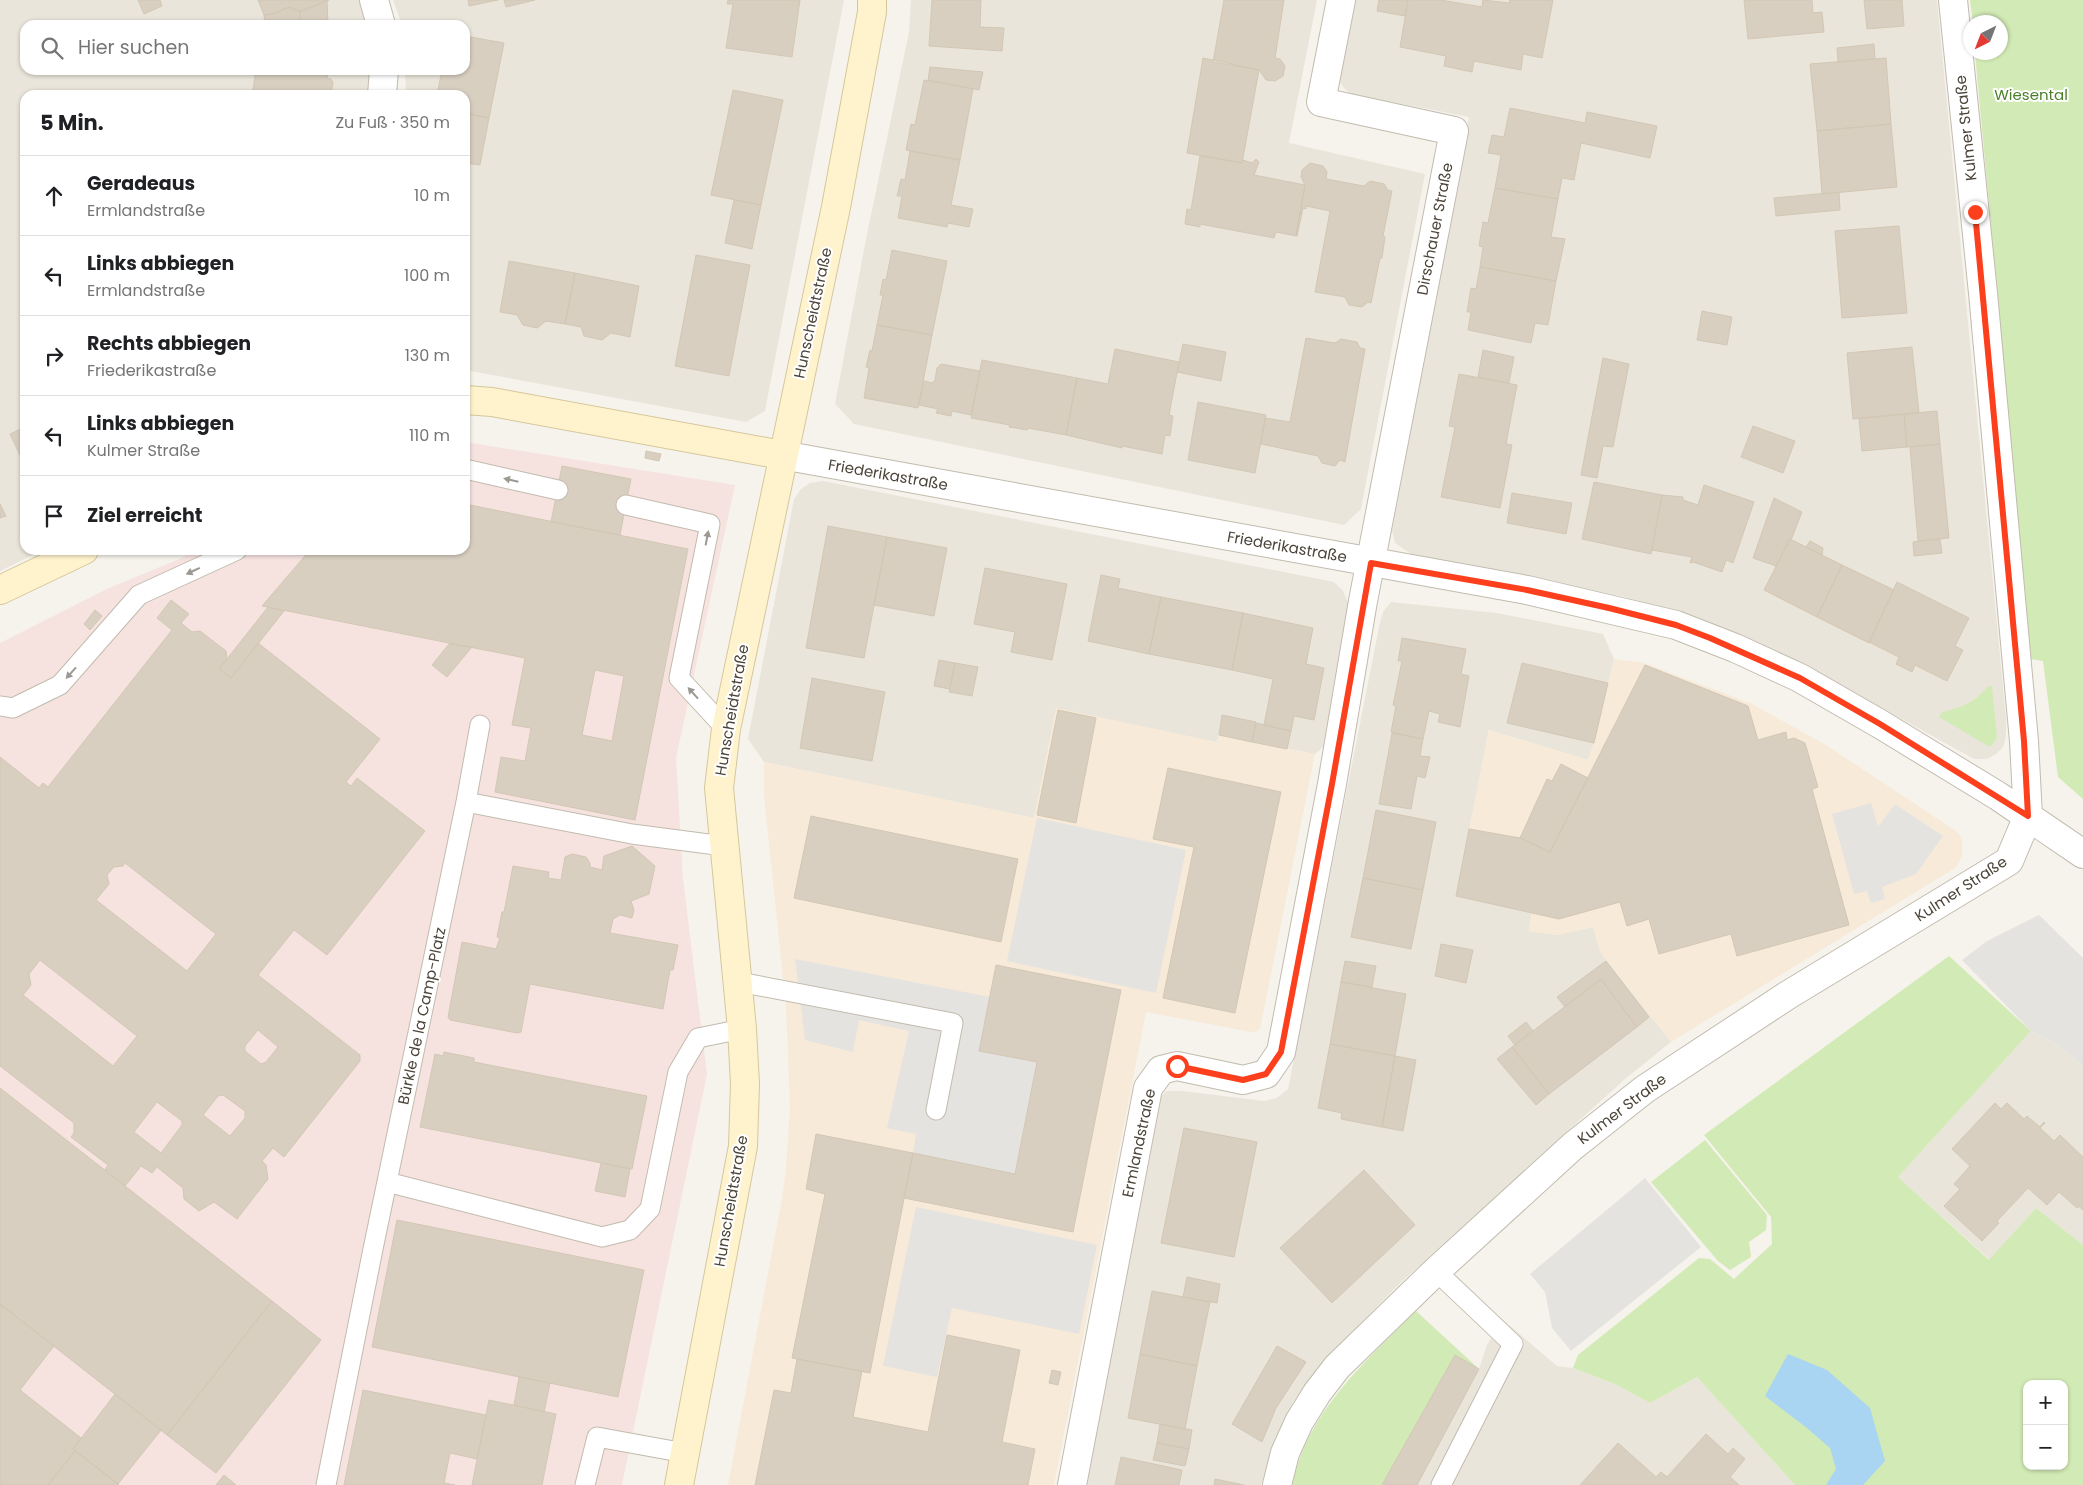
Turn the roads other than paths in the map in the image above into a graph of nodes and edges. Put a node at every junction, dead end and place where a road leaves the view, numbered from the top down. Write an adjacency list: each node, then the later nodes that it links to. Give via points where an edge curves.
1 (374, 0): 5 (street)
2 (872, 0): 9 (street, Hunscheidtstraße, via 836,207)
3 (1341, 0): 15 (street, Dirschauer Straße, via 1321,102 1454,132)
4 (1953, 0): 21 (street, Kulmer Straße, via 1988,338 2024,732)
5 (380, 20)
6 (384, 75): 7 (street)
7 (382, 90)
8 (470, 400): 9 (street, Friederikastraße)
9 (782, 456): 15 (street, Friederikastraße); 19 (street, Hunscheidtstraße)
10 (470, 470): 11 (lane, one-way to 10)
11 (558, 490)
12 (626, 505): 19 (lane, one-way to 12, via 679,678 710,524)
13 (74, 555): 16 (street)
14 (226, 555): 17 (lane, one-way to 17, via 140,595 60,685 12,708)
15 (1371, 563): 21 (street, Friederikastraße, via 1609,608 1676,625 1710,638 1800,678); 33 (street, Ermlandstraße, via 1281,1052 1266,1074 1243,1080 1177,1066 1161,1070 1148,1088)
16 (0, 590)
17 (0, 706)
18 (480, 725): 20 (lane, Bürkle de la Camp-Platz)
19 (726, 729): 22 (street, Hunscheidtstraße, via 719,788)
20 (466, 802): 22 (lane, via 632,834); 27 (lane, Bürkle de la Camp-Platz)
21 (2028, 816): 23 (street, Friederikastraße); 28 (street, Kulmer Straße, via 2009,861 1788,995 1645,1089 1574,1146)
22 (724, 846): 24 (street, Hunscheidtstraße)
23 (2083, 854)
24 (739, 982): 25 (street, Hunscheidtstraße); 26 (lane, via 953,1023)
25 (742, 1029): 27 (lane, via 698,1038 678,1072 650,1209 630,1230 602,1237); 29 (street, Hunscheidtstraße, via 745,1084 742,1146)
26 (936, 1110)
27 (386, 1182): 30 (lane, Bürkle de la Camp-Platz)
28 (1436, 1271): 34 (street, Kulmer Straße, via 1337,1367 1317,1393 1285,1453); 35 (lane, via 1513,1344)
29 (685, 1453): 31 (lane, via 597,1437); 32 (street, Hunscheidtstraße)
30 (326, 1485)
31 (585, 1485)
32 (679, 1485)
33 (1072, 1485)
34 (1277, 1485)
35 (1440, 1485)

